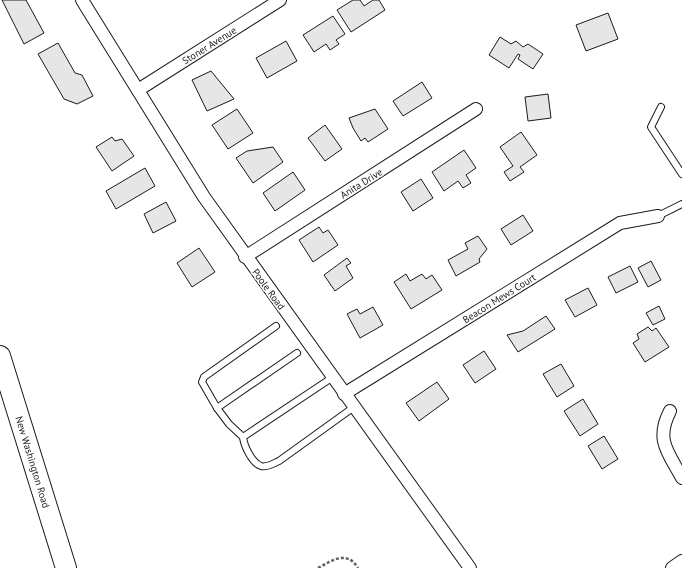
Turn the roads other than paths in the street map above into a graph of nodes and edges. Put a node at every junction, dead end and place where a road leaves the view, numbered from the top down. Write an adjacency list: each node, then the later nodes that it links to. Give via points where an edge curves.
1 (82, 0): 3 (street, Poole Road)
2 (280, 0): 3 (street, Stoner Avenue)
3 (138, 90): 9 (street, Poole Road, via 204,197)
4 (661, 107): 6 (lane, via 651,127)
5 (476, 110): 9 (street, Anita Drive)
6 (682, 174)
7 (682, 204): 8 (lane)
8 (658, 216): 14 (street, Beacon Mews Court, via 620,223)
9 (245, 256): 13 (street, Poole Road)
10 (276, 326): 16 (lane, via 204,377 202,382)
11 (297, 353): 16 (lane)
12 (0, 356): 21 (main road, New Washington Road)
13 (333, 378): 14 (street, Poole Road); 18 (lane)
14 (344, 394): 15 (street, Poole Road)
15 (354, 407): 18 (lane, via 267,467 260,466 252,459); 22 (street, Poole Road)
16 (217, 408): 18 (lane)
17 (670, 411): 19 (street, via 662,435)
18 (243, 438)
19 (682, 478)
20 (682, 561): 23 (street)
21 (66, 568)
22 (470, 568)
23 (672, 568)

